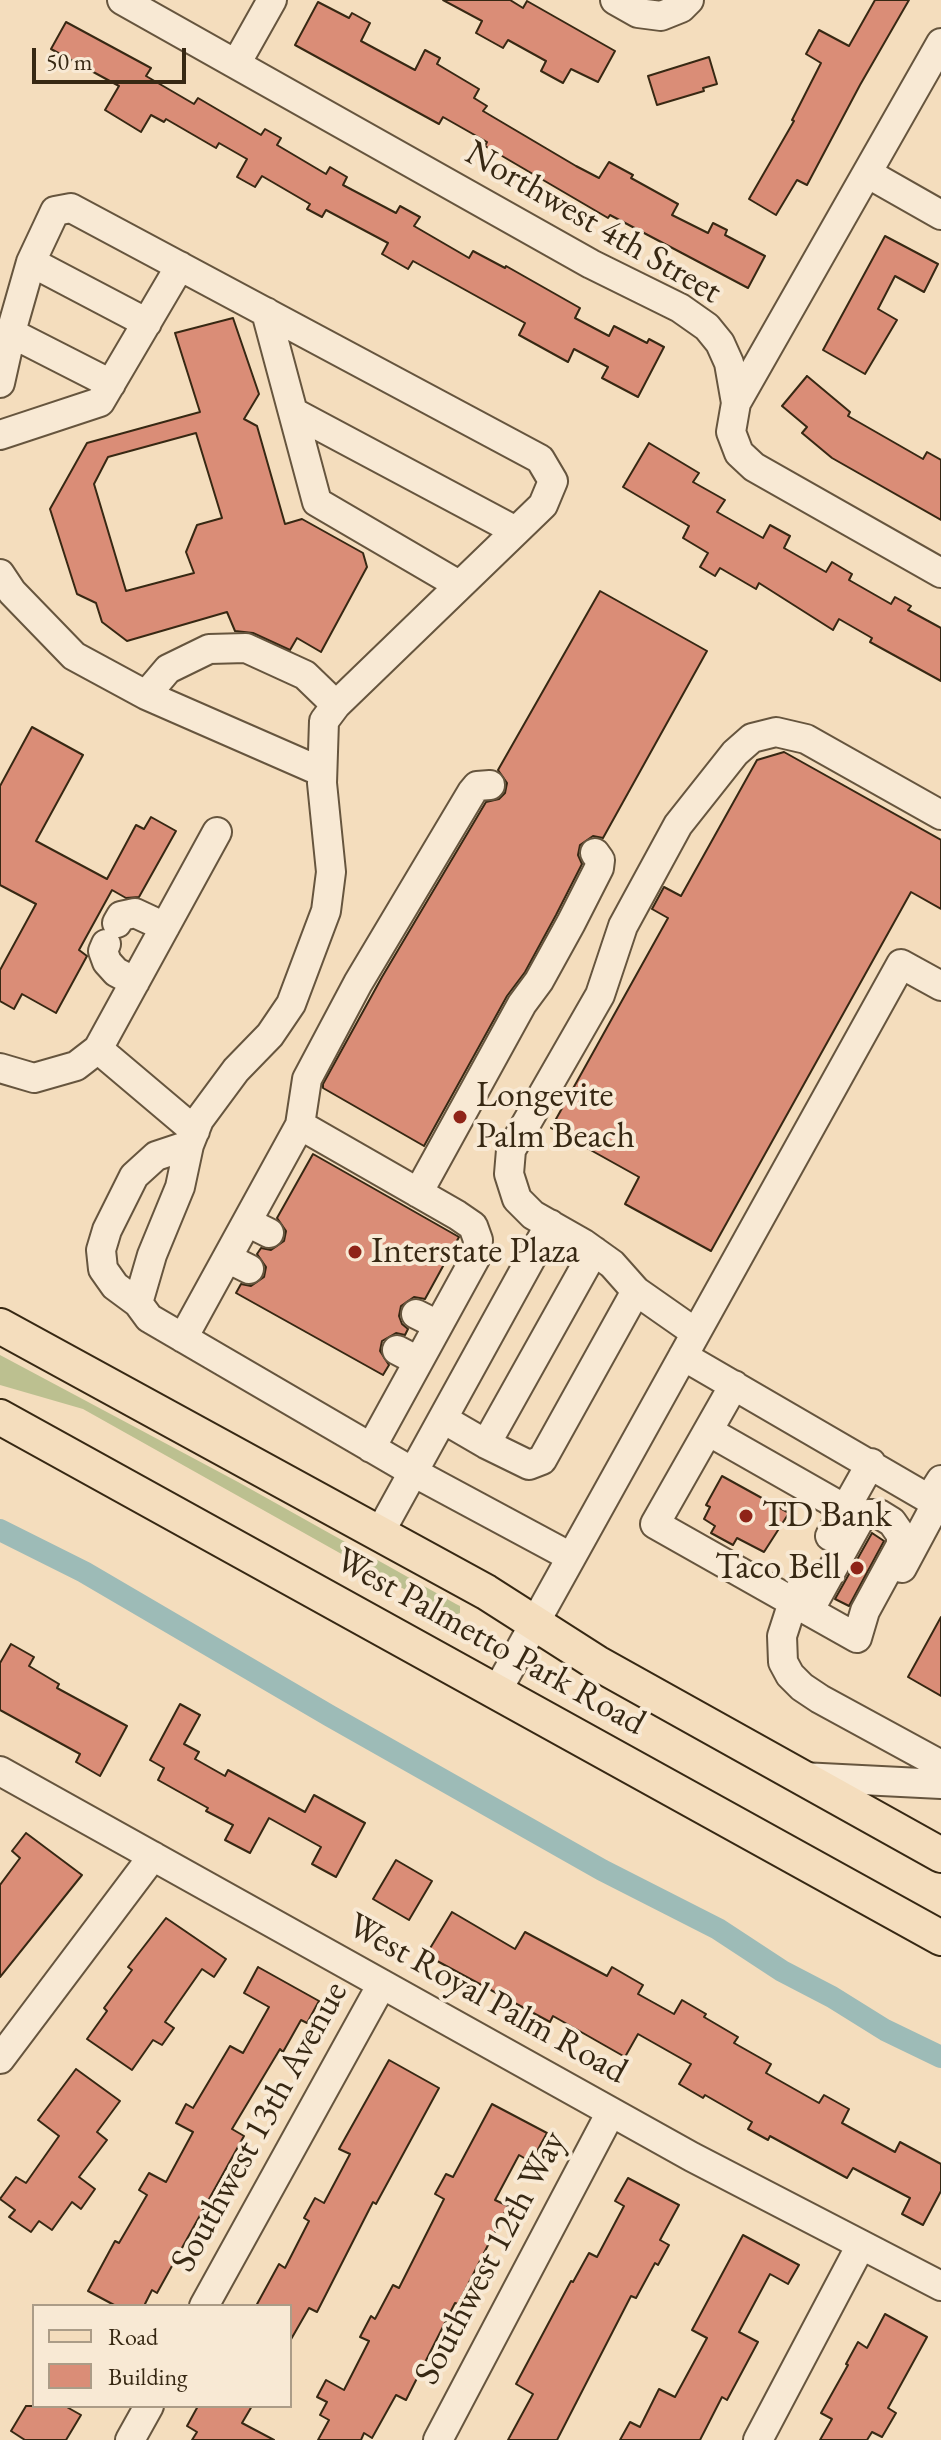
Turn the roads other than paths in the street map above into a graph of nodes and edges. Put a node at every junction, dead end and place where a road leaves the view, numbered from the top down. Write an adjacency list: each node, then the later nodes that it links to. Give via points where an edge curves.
1 (122, 0): 6 (street, Northwest 4th Street)
2 (272, 0): 6 (street)
3 (615, 0): 4 (street, via 638,13 661,16)
4 (689, 0)
5 (941, 43): 7 (street)
6 (236, 64): 16 (street, Northwest 4th Street, via 591,264 680,308 720,343)
7 (867, 173): 8 (street); 16 (street)
8 (941, 215)
9 (31, 262): 10 (street, via 55,211 71,208); 12 (street); 13 (street)
10 (180, 266): 11 (street); 12 (street)
11 (266, 312): 17 (street); 19 (street, via 540,459 553,481 543,505)
12 (147, 323): 15 (street)
13 (11, 333): 14 (street); 15 (street)
14 (0, 383)
15 (111, 384): 18 (street, via 100,402)
16 (736, 403): 20 (street, Northwest 4th Street, via 731,432 739,453 754,467)
17 (293, 412): 19 (street); 22 (street, via 317,502)
18 (0, 435)
19 (516, 531): 22 (street)
20 (941, 573)
21 (0, 574): 23 (street, via 74,656)
22 (459, 585): 24 (street)
23 (146, 695): 24 (street, via 168,669 209,649 246,648 305,675); 25 (street)
24 (336, 705): 25 (street, via 324,721)
25 (322, 772): 36 (street, via 331,872 326,911 291,1004 219,1092)
26 (490, 785): 35 (street, via 472,792 395,938 358,983 307,1079)
27 (941, 815): 38 (street, via 806,739 776,732 752,738 735,753 678,825 623,926 600,995 511,1150 509,1174 517,1199)
28 (217, 832): 30 (street)
29 (595, 853): 37 (street, via 599,868 539,981 516,1005)
30 (165, 927): 31 (street); 31 (street, via 135,913 121,916 103,951 116,972)
31 (135, 982): 33 (street)
32 (941, 986): 44 (street, via 901,964)
33 (98, 1049): 34 (street, via 76,1066 34,1078); 36 (street)
34 (0, 1068)
35 (300, 1125): 37 (street); 43 (street, via 258,1227)
36 (192, 1138): 41 (street); 41 (street, via 156,1156 134,1176 107,1230 103,1269)
37 (418, 1193): 50 (street, via 473,1226 477,1255 427,1320)
38 (550, 1224): 39 (street); 47 (street)
39 (594, 1251): 40 (street); 49 (street)
40 (636, 1291): 44 (street); 49 (street, via 542,1460 529,1465)
41 (138, 1303): 43 (street, via 149,1318)
42 (0, 1326): 55 (main road, West Palmetto Park Road)
43 (183, 1338): 50 (street)
44 (689, 1344): 45 (street); 56 (street)
45 (734, 1385): 48 (street); 51 (street)
46 (0, 1417): 60 (main road, West Palmetto Park Road)
47 (443, 1419): 49 (street); 52 (street)
48 (708, 1431): 54 (street); 57 (street, via 655,1524)
49 (486, 1444)
50 (371, 1448): 52 (street)
51 (871, 1463): 53 (street); 54 (street)
52 (413, 1472): 55 (street); 56 (street)
53 (935, 1490): 59 (street, via 933,1510 875,1618)
54 (845, 1509): 57 (street)
55 (379, 1534): 58 (main road, West Palmetto Park Road)
56 (571, 1557): 58 (street)
57 (801, 1607): 59 (street); 59 (street, via 860,1519 879,1514 898,1529 901,1545 865,1611); 61 (street, via 781,1649 790,1675 820,1699)
58 (535, 1623): 60 (street); 63 (main road, West Palmetto Park Road)
59 (860, 1633)
60 (497, 1691): 67 (main road, West Palmetto Park Road)
61 (941, 1765)
62 (0, 1771): 66 (street, West Royal Palm Road)
63 (802, 1777): 64 (street, West Palmetto Park Road); 65 (main road, West Palmetto Park Road)
64 (941, 1784)
65 (941, 1855)
66 (153, 1856): 68 (street, West Royal Palm Road); 69 (street)
67 (941, 1938)
68 (382, 1984): 70 (street, West Royal Palm Road); 73 (street, Southwest 13th Avenue)
69 (0, 2059)
70 (611, 2112): 71 (street, West Royal Palm Road); 76 (street, Southwest 12th Way)
71 (861, 2245): 72 (street, West Royal Palm Road); 77 (street)
72 (941, 2286)
73 (205, 2304)
74 (148, 2408): 75 (street)
75 (130, 2440)
76 (438, 2440)
77 (758, 2440)

